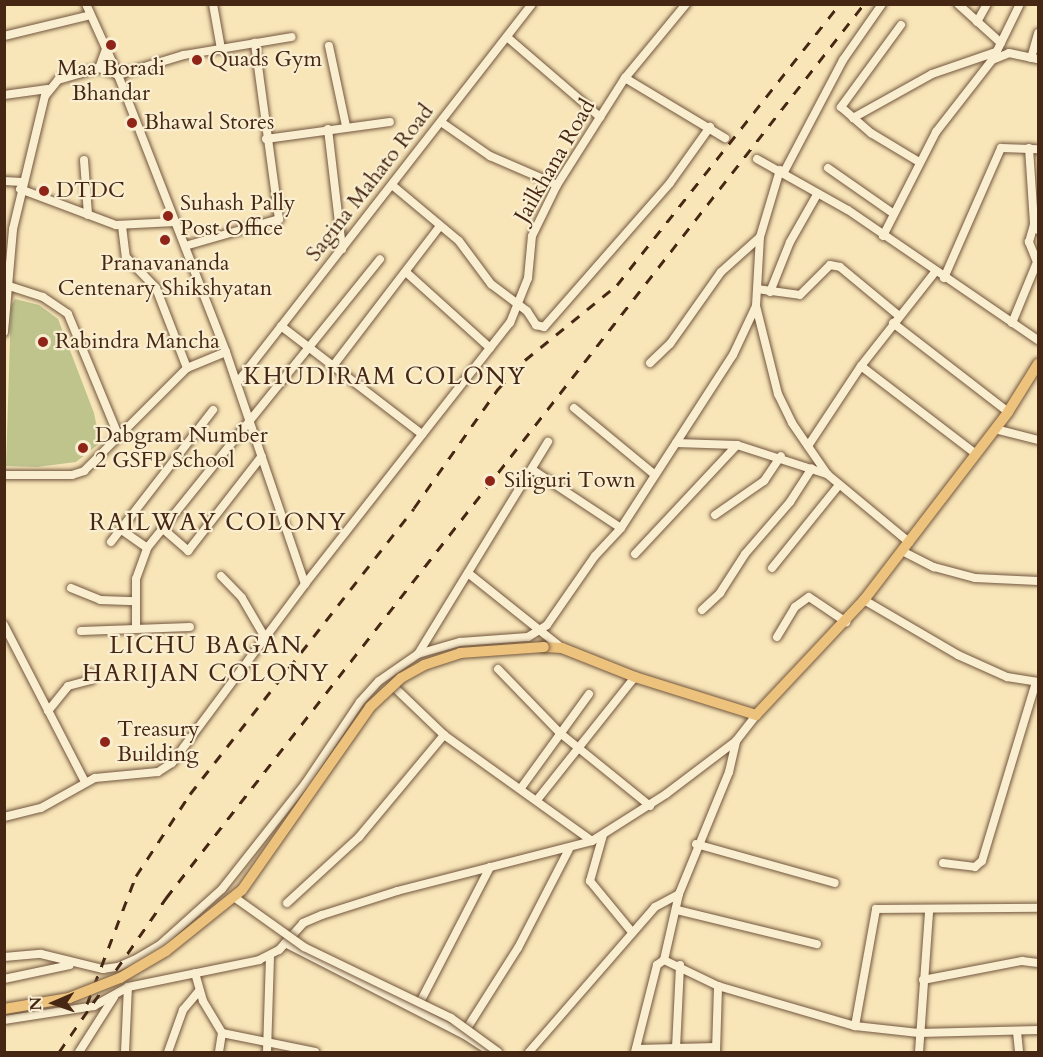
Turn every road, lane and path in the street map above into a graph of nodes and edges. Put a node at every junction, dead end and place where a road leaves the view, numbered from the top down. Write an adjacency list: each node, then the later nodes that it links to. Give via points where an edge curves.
1 (87, 4): 9 (street)
2 (213, 4): 20 (street)
3 (532, 4): 15 (street, Sagina Mahato Road)
4 (686, 4): 25 (street, Jailkhana Road)
5 (882, 4): 42 (street, via 843,60)
6 (958, 4): 10 (street)
7 (987, 4): 10 (street)
8 (1020, 4): 17 (street)
9 (91, 15): 13 (street); 19 (street)
10 (977, 22): 17 (street)
11 (901, 25): 29 (street, via 840,107)
12 (1038, 33): 22 (street)
13 (4, 36)
14 (292, 37): 16 (street)
15 (507, 37): 28 (street); 31 (street, Sagina Mahato Road)
16 (255, 43): 20 (street); 36 (street)
17 (1001, 43): 21 (street)
18 (329, 46): 32 (street)
19 (106, 49): 23 (street); 24 (street)
20 (220, 49): 24 (street, via 184,55)
21 (994, 56): 22 (street, via 1001,53); 29 (street, via 932,74); 40 (street, via 936,132)
22 (1035, 59)
23 (99, 68): 24 (street); 26 (street, via 69,75)
24 (118, 75): 50 (street)
25 (625, 78): 28 (street, Jailkhana Road); 33 (street)
26 (48, 89): 27 (street); 46 (street)
27 (4, 94)
28 (600, 117): 45 (street, Jailkhana Road)
29 (852, 118): 40 (street)
30 (390, 122): 32 (street)
31 (441, 122): 44 (street, Sagina Mahato Road); 45 (street, via 490,156)
32 (346, 126): 34 (street)
33 (710, 127): 35 (street); 66 (street, via 670,183 581,290 562,303 549,326 536,325)
34 (328, 129): 36 (street); 57 (street)
35 (725, 138)
36 (266, 139): 56 (street, via 279,219)
37 (1034, 149): 53 (street); 62 (street, via 1001,148)
38 (757, 159): 42 (street)
39 (84, 160): 49 (street)
40 (919, 162): 48 (street)
41 (828, 168): 48 (street)
42 (782, 171): 47 (street); 55 (street)
43 (4, 181): 46 (street)
44 (392, 185): 52 (street); 57 (street, Sagina Mahato Road)
45 (557, 185): 66 (street, Jailkhana Road, via 532,236 529,270)
46 (21, 186): 49 (street); 59 (street)
47 (818, 193): 54 (street); 65 (street, via 790,242)
48 (894, 214): 54 (street)
49 (88, 215): 51 (street)
50 (175, 222): 51 (street); 56 (street)
51 (122, 226): 80 (street, via 126,257 156,288)
52 (440, 226): 61 (street); 66 (street, via 459,241 491,284)
53 (1036, 227): 69 (street, via 1029,242 1037,262)
54 (883, 236): 60 (street)
55 (760, 237): 64 (street); 76 (street, via 721,272 670,344)
56 (185, 246): 75 (street)
57 (342, 249): 70 (street, Sagina Mahato Road)
58 (380, 259): 73 (street)
59 (6, 271): 63 (street)
60 (935, 272): 62 (street); 68 (street)
61 (407, 273): 74 (street); 78 (street)
62 (944, 278): 69 (street)
63 (6, 285): 71 (street); 88 (street, via 43,297 66,311)
64 (757, 289): 65 (street); 67 (street)
65 (770, 292): 68 (street, via 800,295 830,265 840,267)
66 (519, 306): 74 (street, Jailkhana Road)
67 (756, 306): 91 (street, via 733,355); 93 (street, via 778,394)
68 (896, 319): 79 (street); 84 (street)
69 (1012, 323): 72 (street)
70 (281, 326): 73 (street); 81 (street, Sagina Mahato Road)
71 (4, 332)
72 (1038, 340)
73 (307, 346): 78 (street); 85 (street)
74 (490, 348): 87 (street, Jailkhana Road)
75 (226, 352): 80 (street); 81 (street)
76 (650, 363)
77 (1038, 364): 84 (main road)
78 (333, 366): 87 (street)
79 (861, 366): 93 (street); 94 (street)
80 (187, 368): 88 (street)
81 (237, 383): 85 (street)
82 (574, 408): 101 (street)
83 (213, 410): 106 (street)
84 (1008, 412): 86 (main road)
85 (249, 418): 95 (street); 104 (street)
86 (995, 429): 89 (street); 94 (main road)
87 (422, 434): 115 (street, Jailkhana Road)
88 (118, 437): 100 (street, via 79,473)
89 (1038, 440)
90 (548, 442): 98 (street)
91 (676, 443): 92 (street); 101 (street)
92 (737, 445): 96 (street); 110 (street)
93 (808, 446): 99 (street)
94 (976, 454): 108 (main road)
95 (262, 456): 104 (street, via 188,551); 115 (street)
96 (781, 456): 97 (street); 103 (street, via 764,481)
97 (812, 468): 99 (street); 119 (street, via 720,592)
98 (533, 470): 105 (street); 112 (street)
99 (827, 474): 102 (street)
100 (4, 475)
101 (655, 475): 105 (street)
102 (839, 484): 108 (street); 111 (street)
103 (715, 515)
104 (162, 528): 109 (street)
105 (621, 528): 125 (street)
106 (123, 531): 107 (street); 109 (street)
107 (111, 542)
108 (905, 546): 114 (street, via 934,567 975,578); 117 (main road)
109 (147, 548): 118 (street, via 137,571)
110 (635, 555)
111 (772, 568)
112 (468, 573): 125 (street); 129 (street)
113 (221, 576): 127 (street, via 242,598)
114 (1038, 580)
115 (305, 584): 127 (street, Jailkhana Road)
116 (71, 588): 118 (street, via 100,600)
117 (864, 600): 120 (main road); 133 (street, via 958,655 1007,677)
118 (136, 601): 123 (street)
119 (702, 610)
120 (846, 622): 126 (street, via 809,597 795,607); 137 (main road)
121 (4, 625): 136 (street)
122 (190, 627): 123 (street)
123 (136, 628): 124 (street)
124 (81, 631)
125 (538, 632): 128 (street); 129 (street, via 523,638 460,642)
126 (777, 637)
127 (266, 639): 142 (street, Jailkhana Road, via 168,767 158,772 110,774)
128 (562, 648): 132 (main road); 155 (main road, bridge, via 447,656 413,670 390,687 366,713 259,870)
129 (418, 654): 170 (street, via 369,690 305,784 222,889 161,944)
130 (498, 669): 138 (street)
131 (90, 673): 136 (street, via 90,681 67,687)
132 (635, 677): 137 (main road); 141 (street)
133 (1037, 682): 151 (street, via 982,861 975,867)
134 (394, 687): 139 (street)
135 (589, 694): 138 (street)
136 (48, 711): 142 (street)
137 (756, 715): 140 (street)
138 (560, 733): 141 (street); 143 (street)
139 (444, 735): 143 (street); 156 (street, via 359,837)
140 (736, 741): 145 (street); 149 (street, via 729,772)
141 (582, 748): 144 (street); 145 (street)
142 (85, 782): 146 (street, Jailkhana Road, via 41,808)
143 (521, 788): 144 (street)
144 (537, 800): 148 (street)
145 (650, 806): 147 (street)
146 (4, 817)
147 (603, 835): 148 (street); 160 (street, via 590,881)
148 (592, 842): 150 (street)
149 (696, 844): 153 (street); 154 (street)
150 (569, 849): 152 (street); 183 (street, via 518,948)
151 (944, 863)
152 (490, 867): 161 (street, via 322,915 303,923); 178 (street)
153 (835, 883)
154 (679, 894): 158 (street); 160 (street, via 655,907)
155 (234, 897): 179 (main road, bridge, via 166,951 120,978 69,998); 199 (street, bridge, via 304,947 451,1018)
156 (287, 903)
157 (1038, 908): 159 (street)
158 (677, 910): 163 (street); 166 (street)
159 (929, 911): 173 (street); 182 (street, via 876,909)
160 (632, 932): 201 (street)
161 (291, 934): 162 (street); 178 (street)
162 (285, 943): 164 (street); 180 (street)
163 (817, 944)
164 (270, 956): 171 (street); 188 (street)
165 (4, 957): 168 (street, via 41,954)
166 (664, 960): 169 (street); 191 (street, via 657,965)
167 (1038, 963): 173 (street, via 1022,961)
168 (73, 964): 170 (street, via 93,968); 172 (street)
169 (680, 965): 174 (street); 189 (street)
170 (120, 966): 175 (street)
171 (195, 972): 175 (street); 176 (street)
172 (4, 979)
173 (923, 980): 187 (street)
174 (718, 986): 182 (street); 190 (street)
175 (131, 987): 177 (street); 193 (street)
176 (200, 991): 185 (street); 194 (street, via 183,1010)
177 (115, 995): 181 (street, via 85,1008); 192 (street)
178 (420, 1002): 180 (street); 183 (street)
179 (4, 1009)
180 (416, 1011): 183 (street)
181 (4, 1020)
182 (855, 1026): 187 (street)
183 (465, 1030): 198 (street); 200 (street)
184 (1038, 1030): 186 (street)
185 (222, 1032): 188 (street); 195 (street)
186 (1017, 1032): 187 (street); 203 (street)
187 (919, 1033): 202 (street)
188 (268, 1041): 196 (street); 197 (street)
189 (676, 1048): 190 (street); 191 (street)
190 (716, 1050)
191 (635, 1051)
192 (79, 1053)
193 (125, 1053)
194 (168, 1053)
195 (219, 1053)
196 (267, 1053)
197 (315, 1053)
198 (491, 1053)
199 (498, 1053)
200 (504, 1053)
201 (529, 1053)
202 (919, 1053)
203 (1019, 1053)

